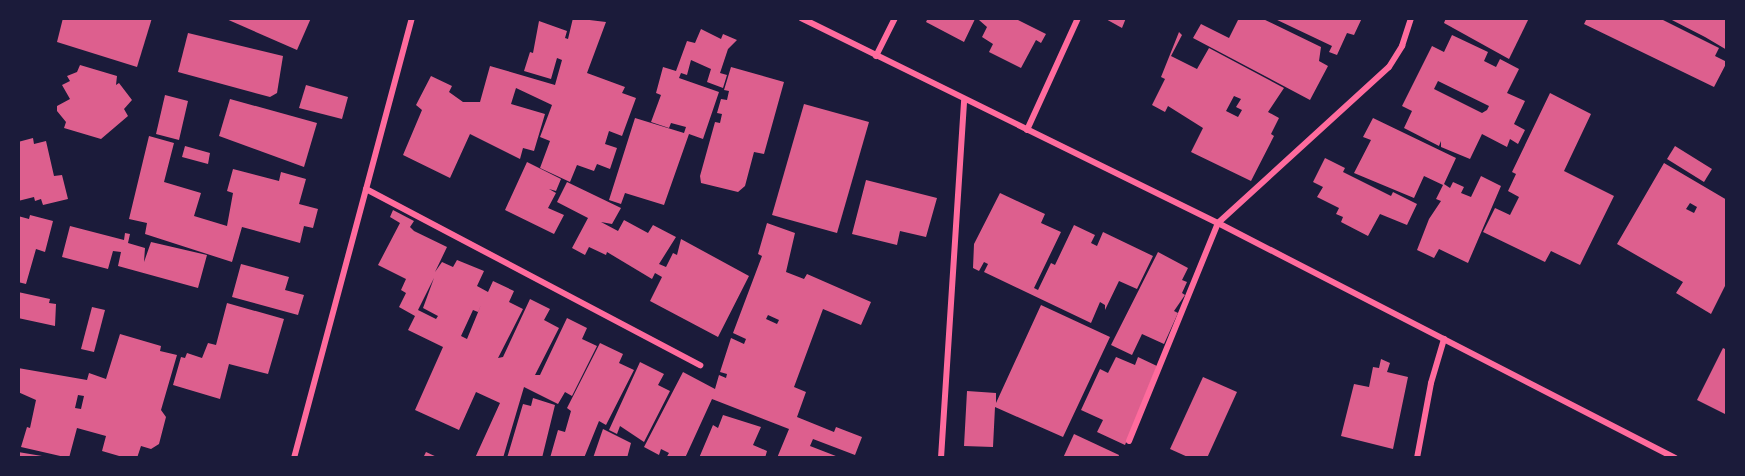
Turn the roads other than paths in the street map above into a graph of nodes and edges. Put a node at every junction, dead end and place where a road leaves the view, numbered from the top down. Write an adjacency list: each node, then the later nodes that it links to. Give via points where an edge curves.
1 (412, 18): 9 (street)
2 (801, 18): 6 (street)
3 (895, 18): 6 (street)
4 (1078, 18): 8 (street)
5 (1411, 18): 10 (street, via 1402,46 1389,67)
6 (876, 56): 7 (street)
7 (964, 100): 8 (street); 15 (street)
8 (1027, 130): 10 (street)
9 (366, 189): 12 (street); 14 (street)
10 (1218, 223): 11 (street); 13 (street)
11 (1444, 339): 16 (street); 17 (street)
12 (700, 365)
13 (1129, 441)
14 (294, 458)
15 (941, 458)
16 (1417, 458)
17 (1675, 458)

